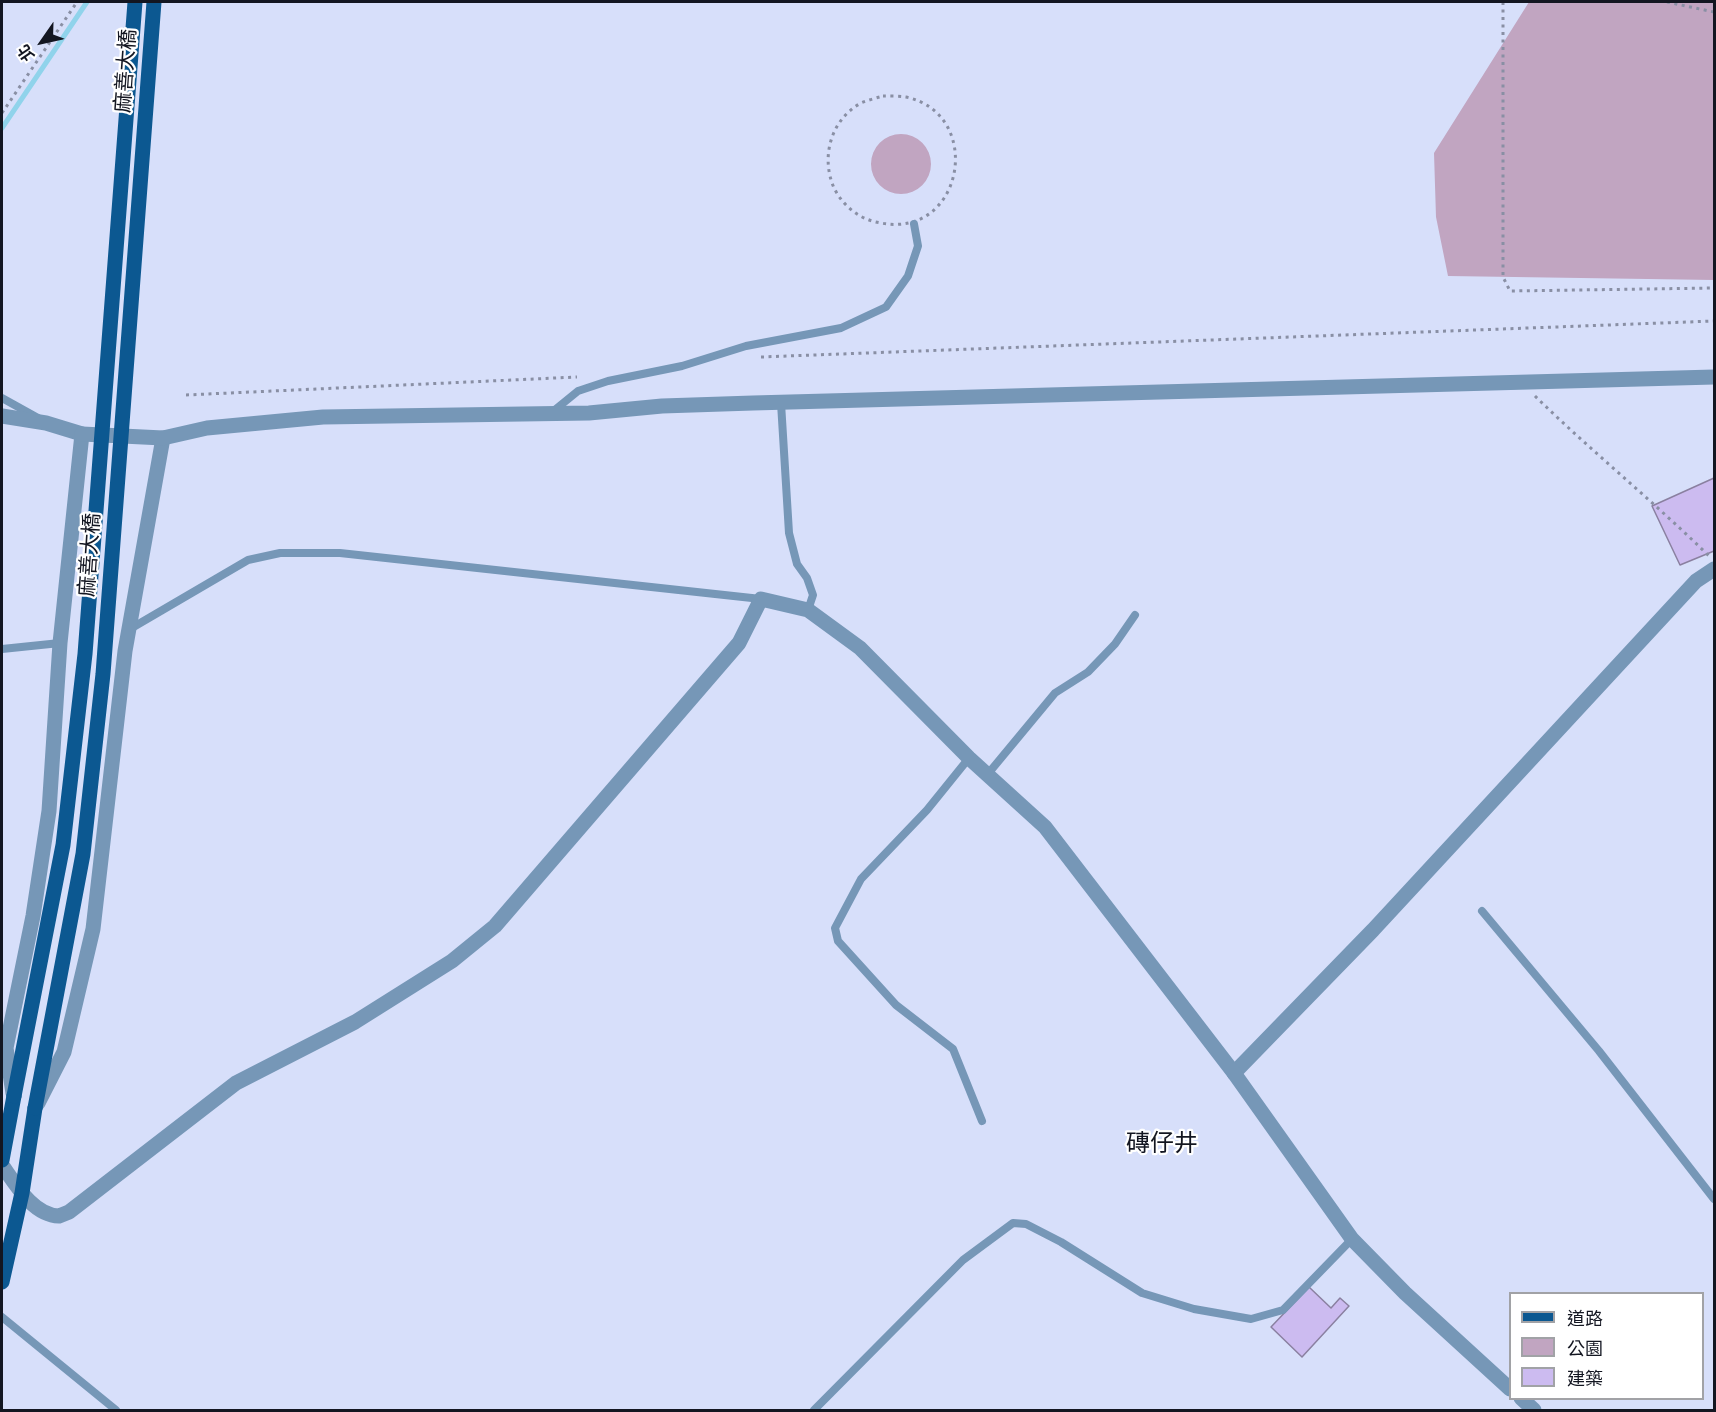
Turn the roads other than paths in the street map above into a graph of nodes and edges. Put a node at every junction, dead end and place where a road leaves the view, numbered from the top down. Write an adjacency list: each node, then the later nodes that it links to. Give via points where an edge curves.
1 (135, 2): 23 (main road, 麻善大橋, bridge, via 86,654 63,845)
2 (154, 2): 24 (main road, 麻善大橋, bridge, via 103,674 83,854)
3 (914, 224): 7 (lane, via 918,246 908,276 886,307 841,328 747,346 682,366 608,381 578,391)
4 (1714, 377): 6 (street)
5 (2, 398): 9 (lane)
6 (781, 403): 7 (street); 14 (lane, via 789,533 797,564 813,596)
7 (551, 413): 11 (street, via 323,417 207,428)
8 (2, 416): 9 (street)
9 (46, 423): 10 (street)
10 (82, 434): 11 (street); 17 (street)
11 (163, 438): 16 (street)
12 (1714, 569): 22 (street, via 1696,581)
13 (761, 600): 14 (street); 16 (lane, via 340,553 280,553 248,560); 28 (street, via 739,643 495,926 452,961 354,1022 236,1083 69,1212 51,1216)
14 (808, 610): 19 (street, via 860,648)
15 (1135, 615): 20 (lane, via 1115,644 1088,672 1055,693)
16 (130, 629): 24 (street, via 93,929 64,1052)
17 (60, 643): 18 (lane); 23 (street, via 49,811 33,916 6,1048)
18 (2, 650)
19 (969, 758): 20 (street); 25 (lane, via 927,810 861,879 835,928 838,941 896,1005 953,1049)
20 (987, 775): 22 (street, via 1045,827)
21 (1482, 911): 29 (lane, via 1599,1051)
22 (1234, 1073): 30 (street)
23 (14, 1096): 26 (main road, 麻善大橋)
24 (35, 1108): 28 (main road, 麻善大橋)
25 (982, 1121)
26 (2, 1160)
27 (2, 1165): 28 (street)
28 (22, 1193): 31 (main road, 麻善大橋)
29 (1714, 1199)
30 (1352, 1239): 33 (street); 35 (lane, via 1283,1310 1251,1319 1194,1309 1143,1293 1061,1242 1026,1224 1013,1223 963,1260)
31 (2, 1282)
32 (2, 1317): 34 (lane)
33 (1509, 1388)
34 (116, 1410)
35 (814, 1410)

